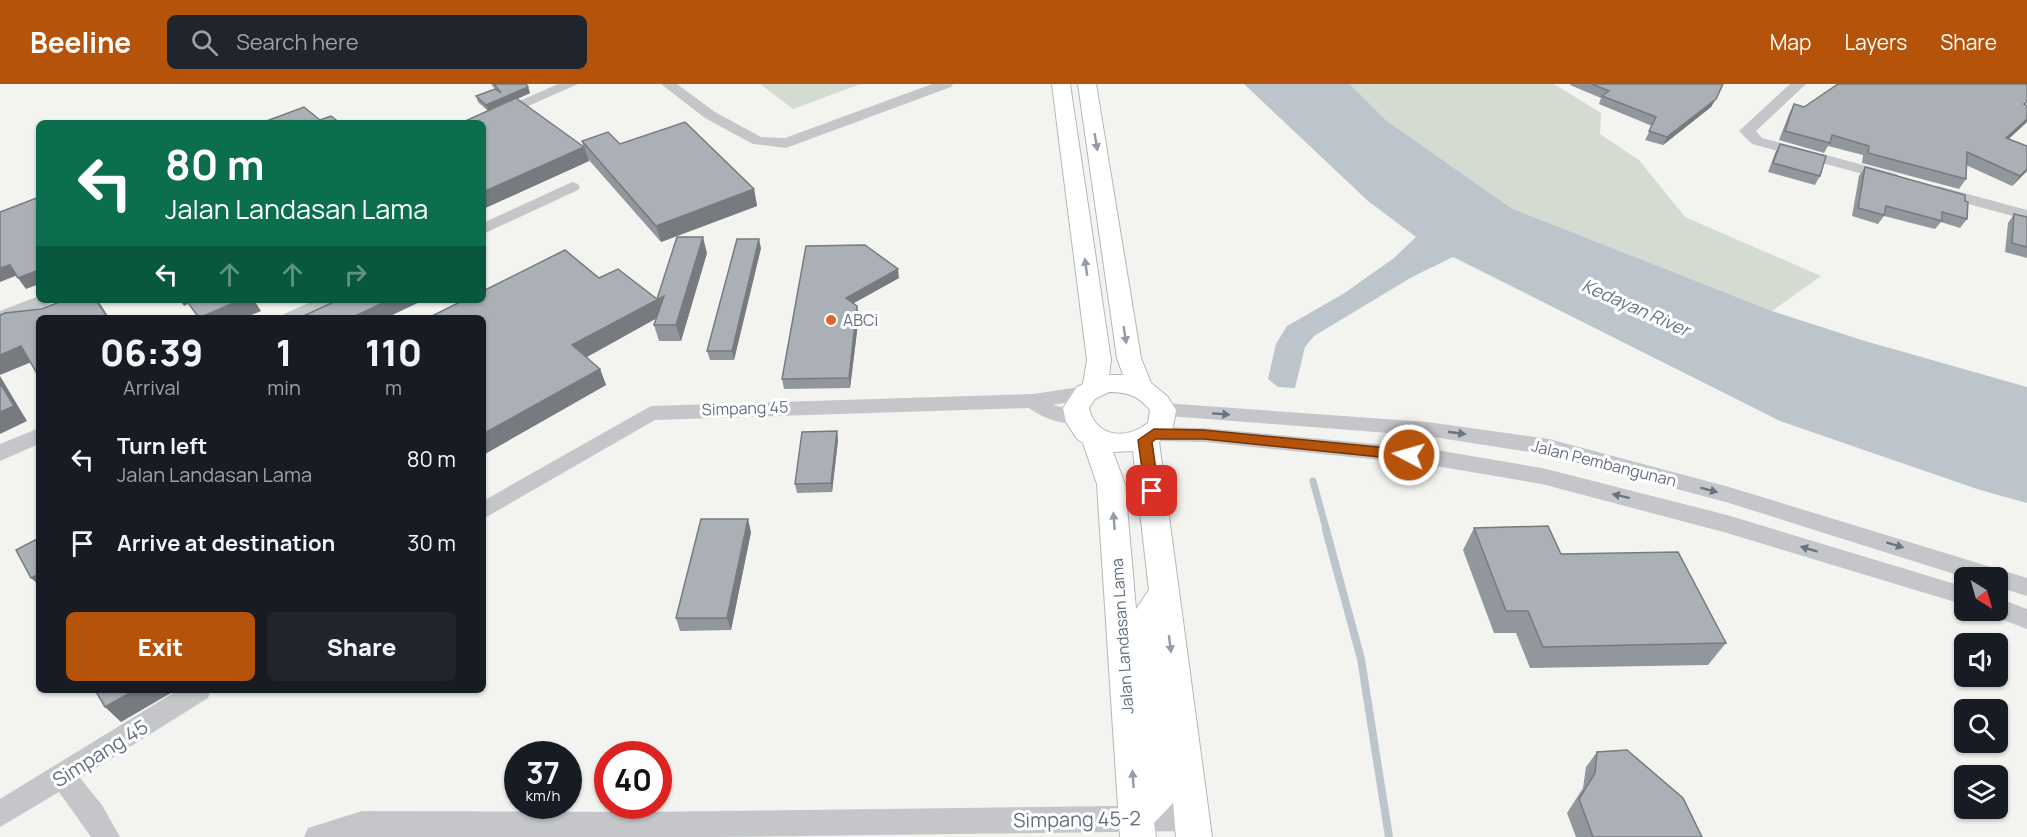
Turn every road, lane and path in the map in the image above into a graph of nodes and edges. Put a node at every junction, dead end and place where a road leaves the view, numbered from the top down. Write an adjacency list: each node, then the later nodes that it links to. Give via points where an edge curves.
1 (571, 84): 7 (street)
2 (668, 84): 3 (street, via 710,115 758,141 786,143)
3 (946, 84)
4 (1061, 84): 18 (main road, one-way to 4, via 1099,360)
5 (1087, 84): 17 (main road, one-way to 17, via 1129,358)
6 (1799, 84): 8 (street, via 1747,131 1757,141)
7 (484, 120)
8 (1904, 181)
9 (1926, 187): 11 (street)
10 (572, 188): 12 (street)
11 (2027, 215)
12 (486, 228)
13 (37, 303): 16 (street)
14 (324, 303): 15 (street)
15 (298, 315)
16 (0, 318)
17 (1140, 387): 18 (main road, via 1117,383); 21 (main road, via 1159,401)
18 (1090, 390): 19 (street, Simpang 45); 20 (main road, via 1076,408)
19 (1033, 401): 20 (street, Simpang 45, via 1046,411); 24 (street, Simpang 45, via 651,412)
20 (1086, 427): 21 (main road, via 1120,444); 35 (main road, Jalan Landasan Lama, one-way to 20, via 1111,484)
21 (1154, 428): 25 (street, Jalan Pembangunan, one-way to 25, via 1427,429 1549,447 1729,495); 28 (main road); 29 (street, Jalan Pembangunan, one-way to 21, via 1727,524 1542,476 1430,457)
22 (36, 436): 23 (street)
23 (0, 453)
24 (486, 509)
25 (1962, 567)
26 (2008, 581): 27 (street, Jalan Pembangunan)
27 (2027, 587)
28 (1164, 591): 35 (main road, via 1145,620 1166,786); 36 (main road, one-way to 36)
29 (1954, 593)
30 (2008, 612): 31 (street)
31 (2027, 619)
32 (194, 693): 33 (street, Simpang 45)
33 (63, 777): 34 (street, Simpang 45); 38 (street)
34 (0, 814)
35 (1137, 827): 36 (street, Simpang 45-2); 37 (street, Simpang 45-2, via 640,825)
36 (1192, 827)
37 (426, 831): 39 (street, Simpang 45-2, via 362,824)
38 (106, 837)
39 (318, 837)

